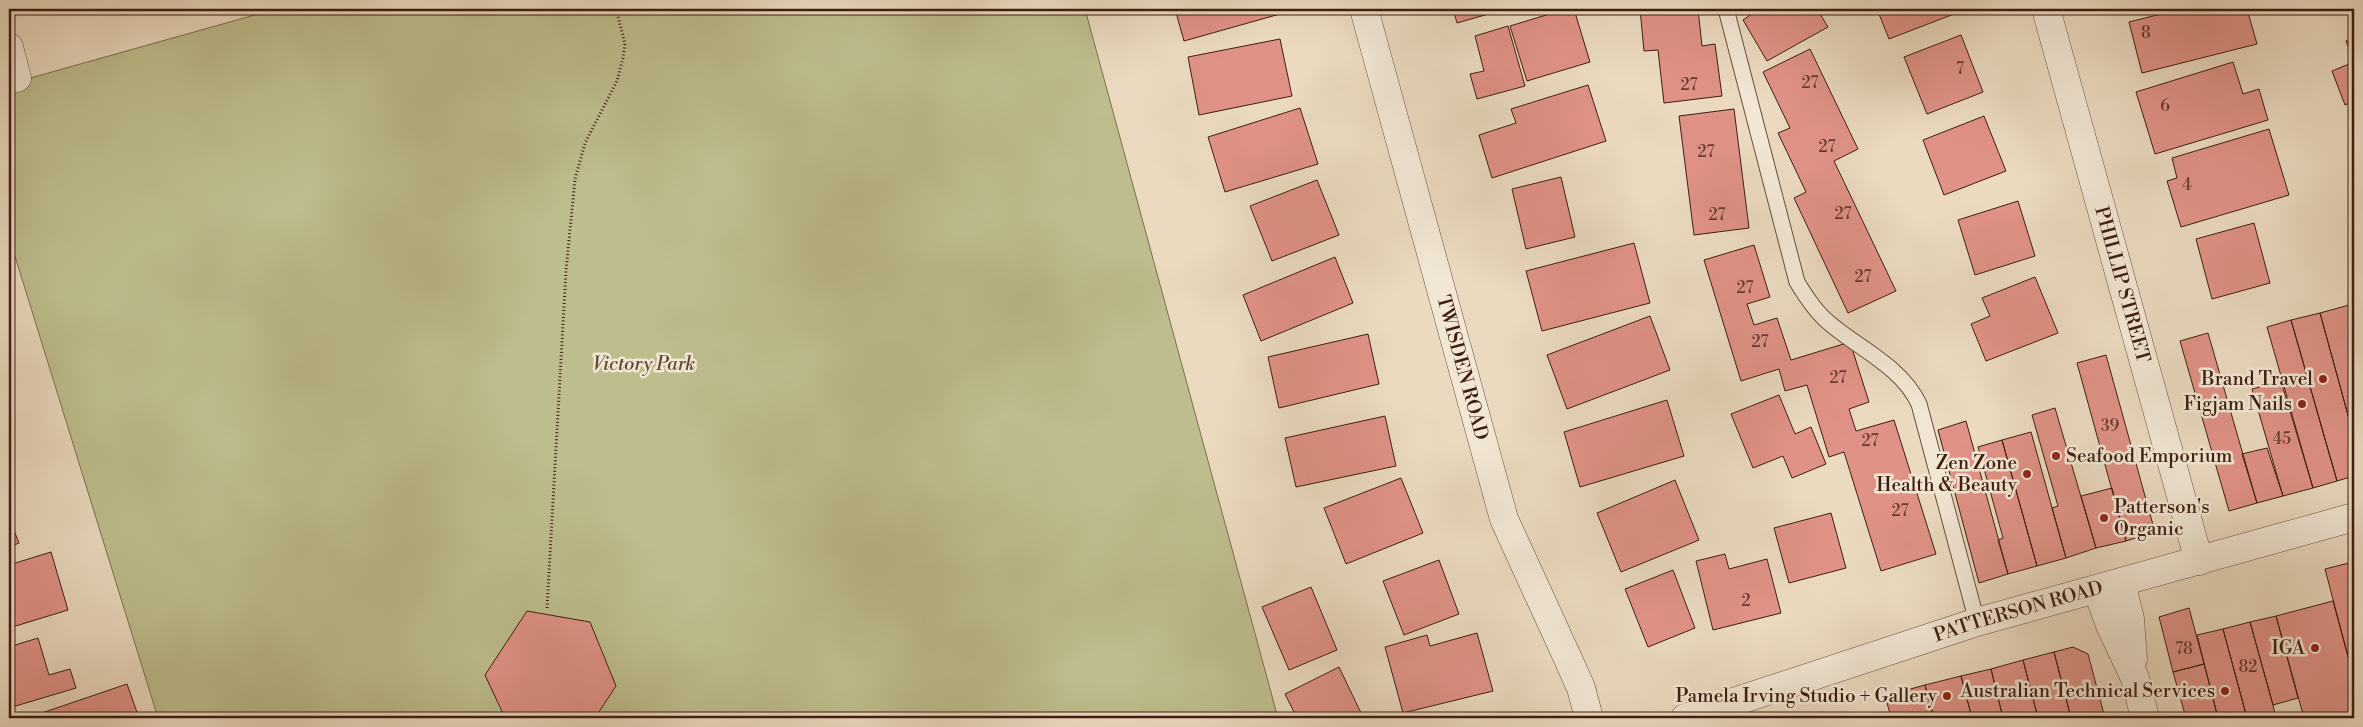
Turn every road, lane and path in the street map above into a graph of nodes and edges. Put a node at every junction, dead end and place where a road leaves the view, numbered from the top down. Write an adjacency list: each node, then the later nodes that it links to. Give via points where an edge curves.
1 (616, 9): 10 (path, via 625,44 623,58 617,82 584,142 575,179 566,271)
2 (1364, 9): 12 (street, TWISDEN ROAD, via 1504,519 1570,661)
3 (1726, 9): 11 (lane, via 1797,282 1809,302 1828,322 1912,388)
4 (2046, 9): 8 (street, PHILLIP STREET)
5 (9, 47): 6 (street)
6 (17, 78)
7 (2354, 517): 8 (street, PATTERSON ROAD)
8 (2199, 561): 9 (street, PATTERSON ROAD)
9 (2109, 586): 11 (street, PATTERSON ROAD); 14 (street, via 2110,625 2135,678)
10 (547, 608)
11 (1977, 622): 13 (street, PATTERSON ROAD)
12 (1590, 718)
13 (1685, 718)
14 (2145, 718)

